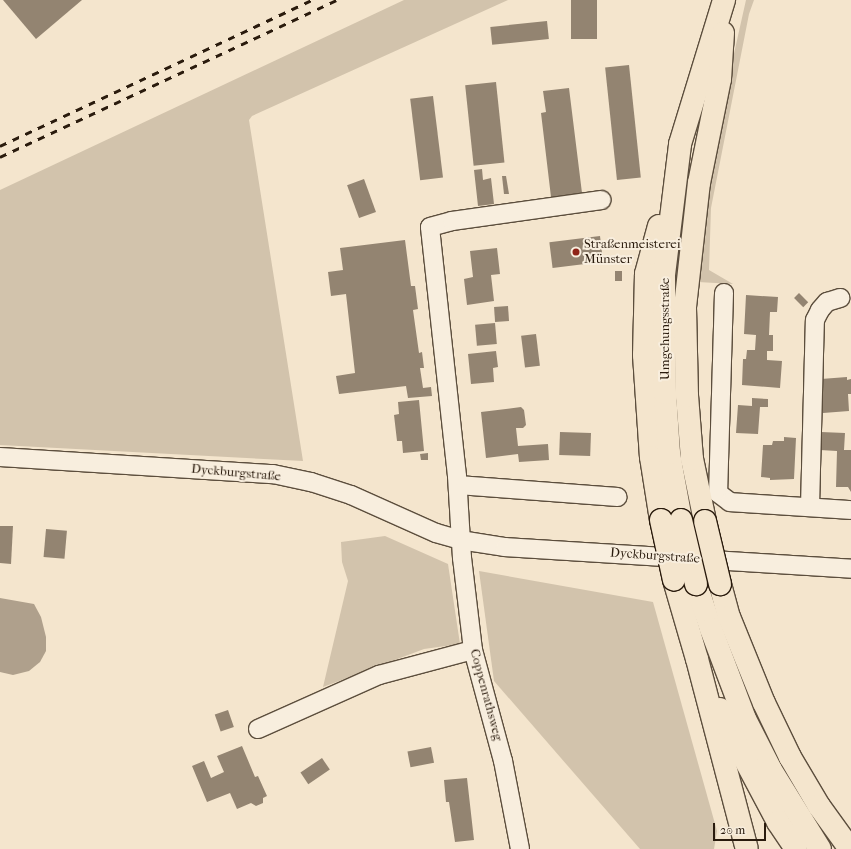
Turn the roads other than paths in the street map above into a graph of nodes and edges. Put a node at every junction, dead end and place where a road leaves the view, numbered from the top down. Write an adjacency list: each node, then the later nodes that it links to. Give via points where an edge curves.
1 (724, 0): 10 (highway, Umgehungsstraße, via 680,144 646,274 644,355 651,457); 20 (highway, Umgehungsstraße, bridge, via 720,79 699,183 685,307 686,396 692,459 729,617 764,703 790,757 819,806)
2 (602, 200): 6 (street, via 452,221 430,227)
3 (724, 293): 8 (street, via 718,493 730,502)
4 (840, 298): 8 (street, via 827,302 815,320)
5 (0, 457): 11 (street, Dyckburgstraße, via 273,474 311,482 351,495 436,533)
6 (458, 485): 7 (street); 11 (street)
7 (618, 497)
8 (810, 507): 9 (street)
9 (851, 510)
10 (671, 520): 14 (highway, bridge, via 674,580); 19 (highway, bridge, via 745,719 771,770)
11 (460, 540): 12 (street, Dyckburgstraße, via 505,547); 13 (street, Coppenrathsweg)
12 (851, 569)
13 (473, 650): 15 (street, via 379,675); 16 (street, Coppenrathsweg, via 503,761)
14 (697, 659): 17 (highway); 18 (highway, via 735,742 778,822)
15 (258, 729)
16 (520, 849)
17 (747, 849)
18 (796, 849)
19 (820, 849)
20 (850, 849)

